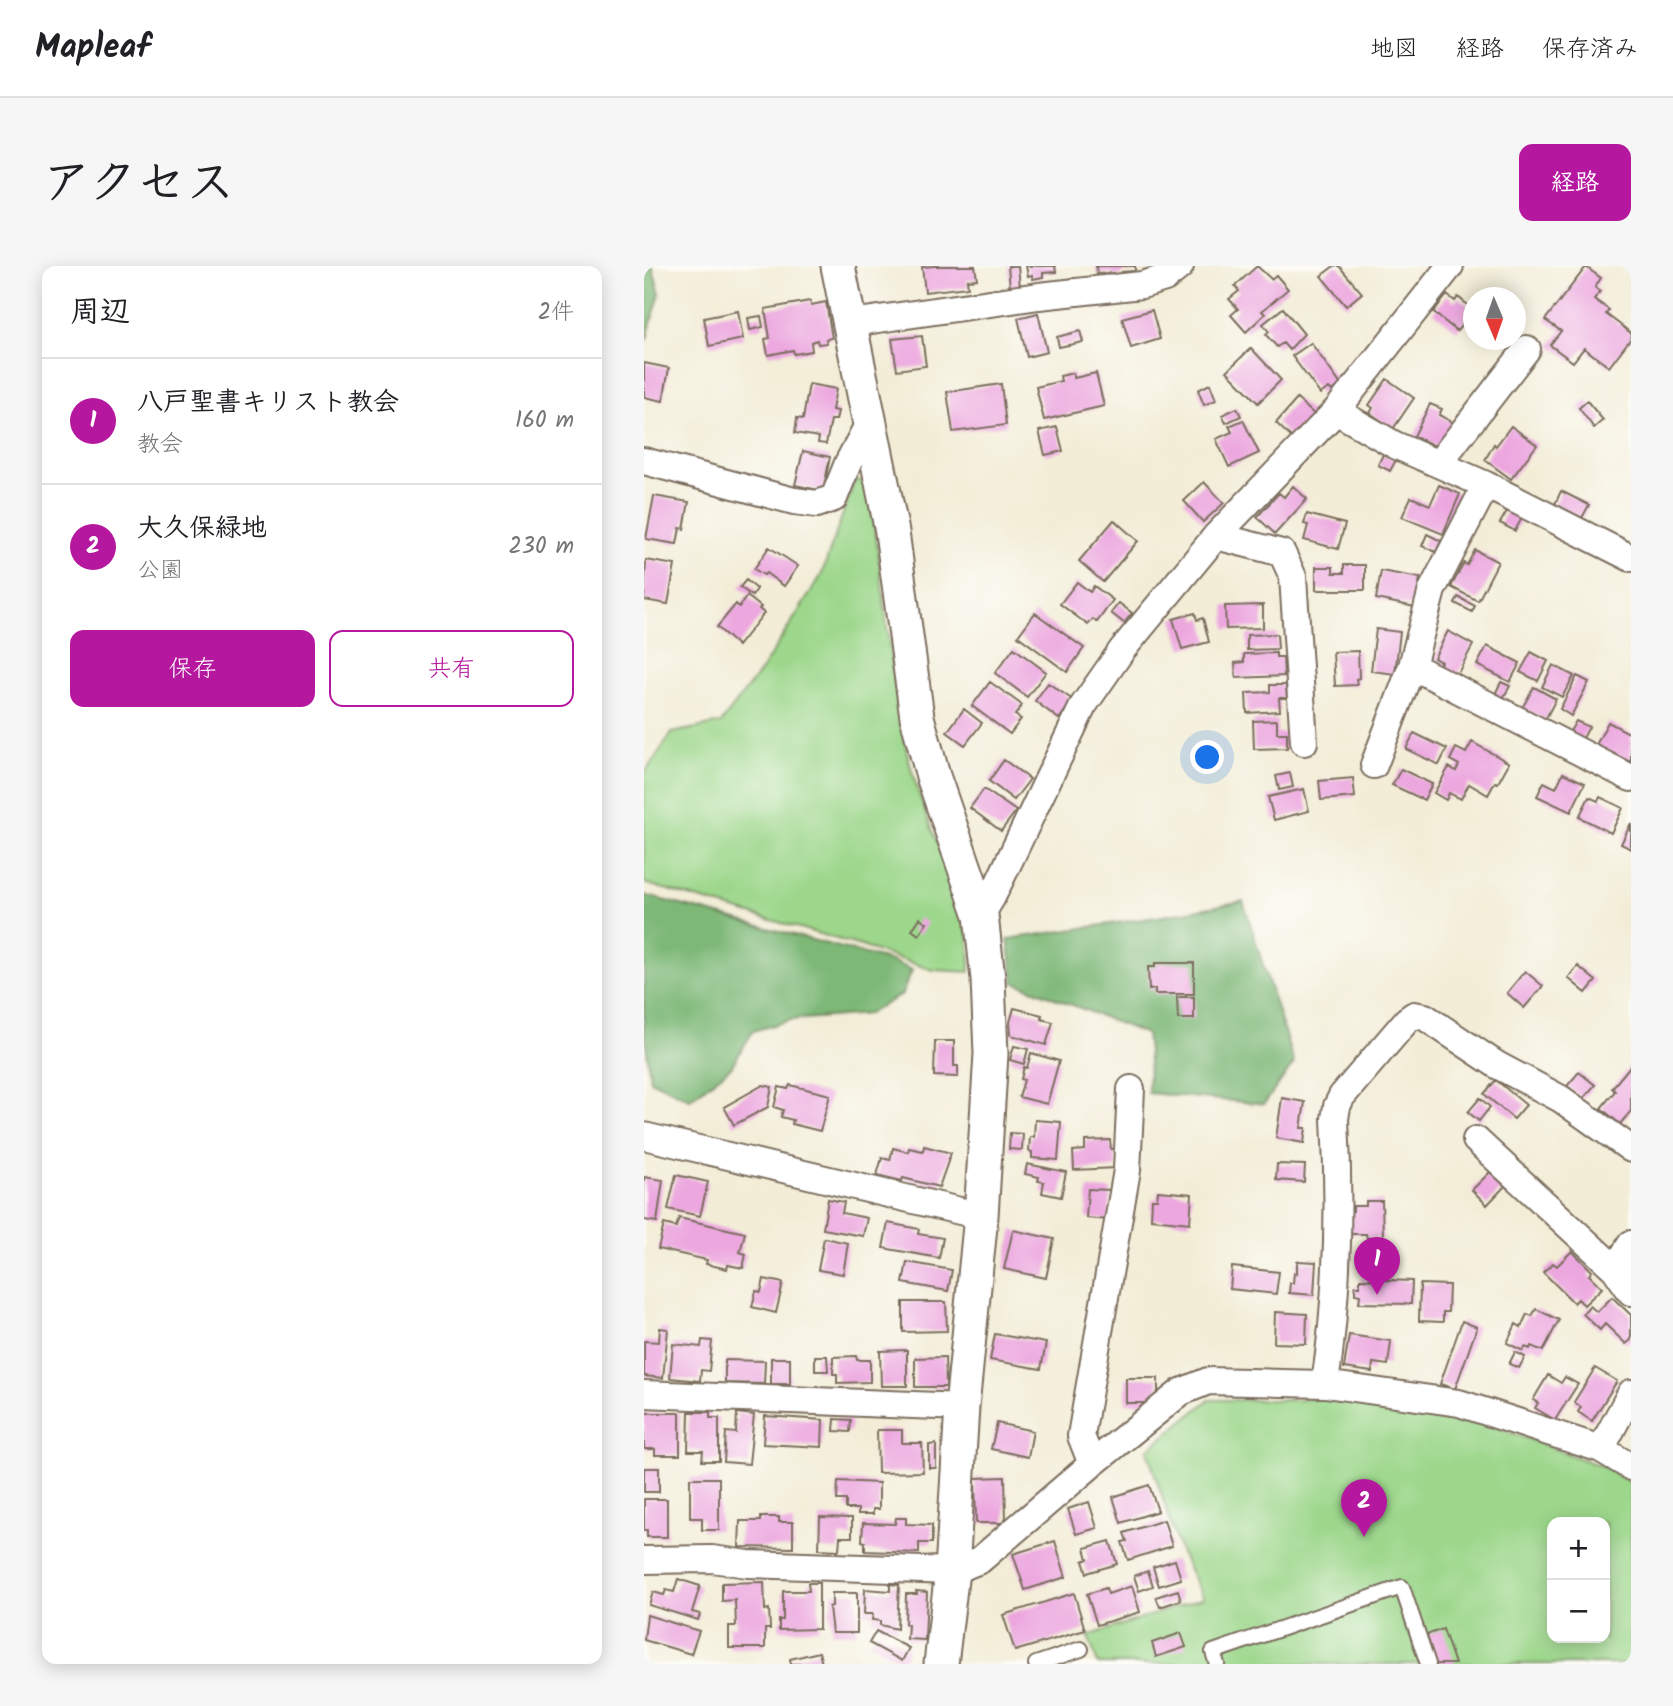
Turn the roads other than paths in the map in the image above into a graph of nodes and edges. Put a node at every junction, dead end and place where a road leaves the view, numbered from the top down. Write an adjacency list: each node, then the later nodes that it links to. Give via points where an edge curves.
1 (838, 266): 4 (street)
2 (1180, 266): 4 (street, via 1165,278 1142,285)
3 (1450, 266): 6 (street)
4 (850, 323): 7 (street)
5 (1527, 349): 9 (street)
6 (1336, 411): 9 (street, via 1395,446); 11 (street)
7 (869, 424): 8 (street, via 834,498 817,504); 17 (street, via 892,532 917,717)
8 (644, 461)
9 (1438, 464): 10 (street)
10 (1486, 485): 12 (street); 13 (street, via 1433,590)
11 (1216, 536): 14 (street, via 1282,553 1288,565 1293,577); 17 (street, via 1122,650 1083,706)
12 (1631, 558)
13 (1412, 666): 15 (street); 16 (street)
14 (1304, 742)
15 (1374, 765)
16 (1631, 778)
17 (981, 915): 22 (street, via 991,1054)
18 (1131, 1089): 31 (street, via 1128,1170 1081,1436)
19 (644, 1136): 22 (street)
20 (1476, 1140): 24 (street)
21 (1631, 1149): 26 (street, via 1561,1099 1413,1014 1337,1106 1337,1262)
22 (981, 1216): 29 (street)
23 (1631, 1244): 24 (street)
24 (1615, 1269): 25 (street)
25 (1631, 1292)
26 (1325, 1384): 30 (street, via 1459,1403); 31 (street, via 1208,1381 1181,1392)
27 (1631, 1393): 30 (street)
28 (644, 1394): 29 (street)
29 (962, 1407): 34 (street)
30 (1601, 1449): 32 (street)
31 (1092, 1464): 34 (street, via 980,1560)
32 (1631, 1467)
33 (644, 1560): 34 (street)
34 (952, 1571): 36 (street)
35 (1081, 1648): 37 (lane)
36 (941, 1664)
37 (1036, 1664)
38 (1217, 1664): 39 (lane, via 1213,1652 1402,1587)
39 (1429, 1664)

